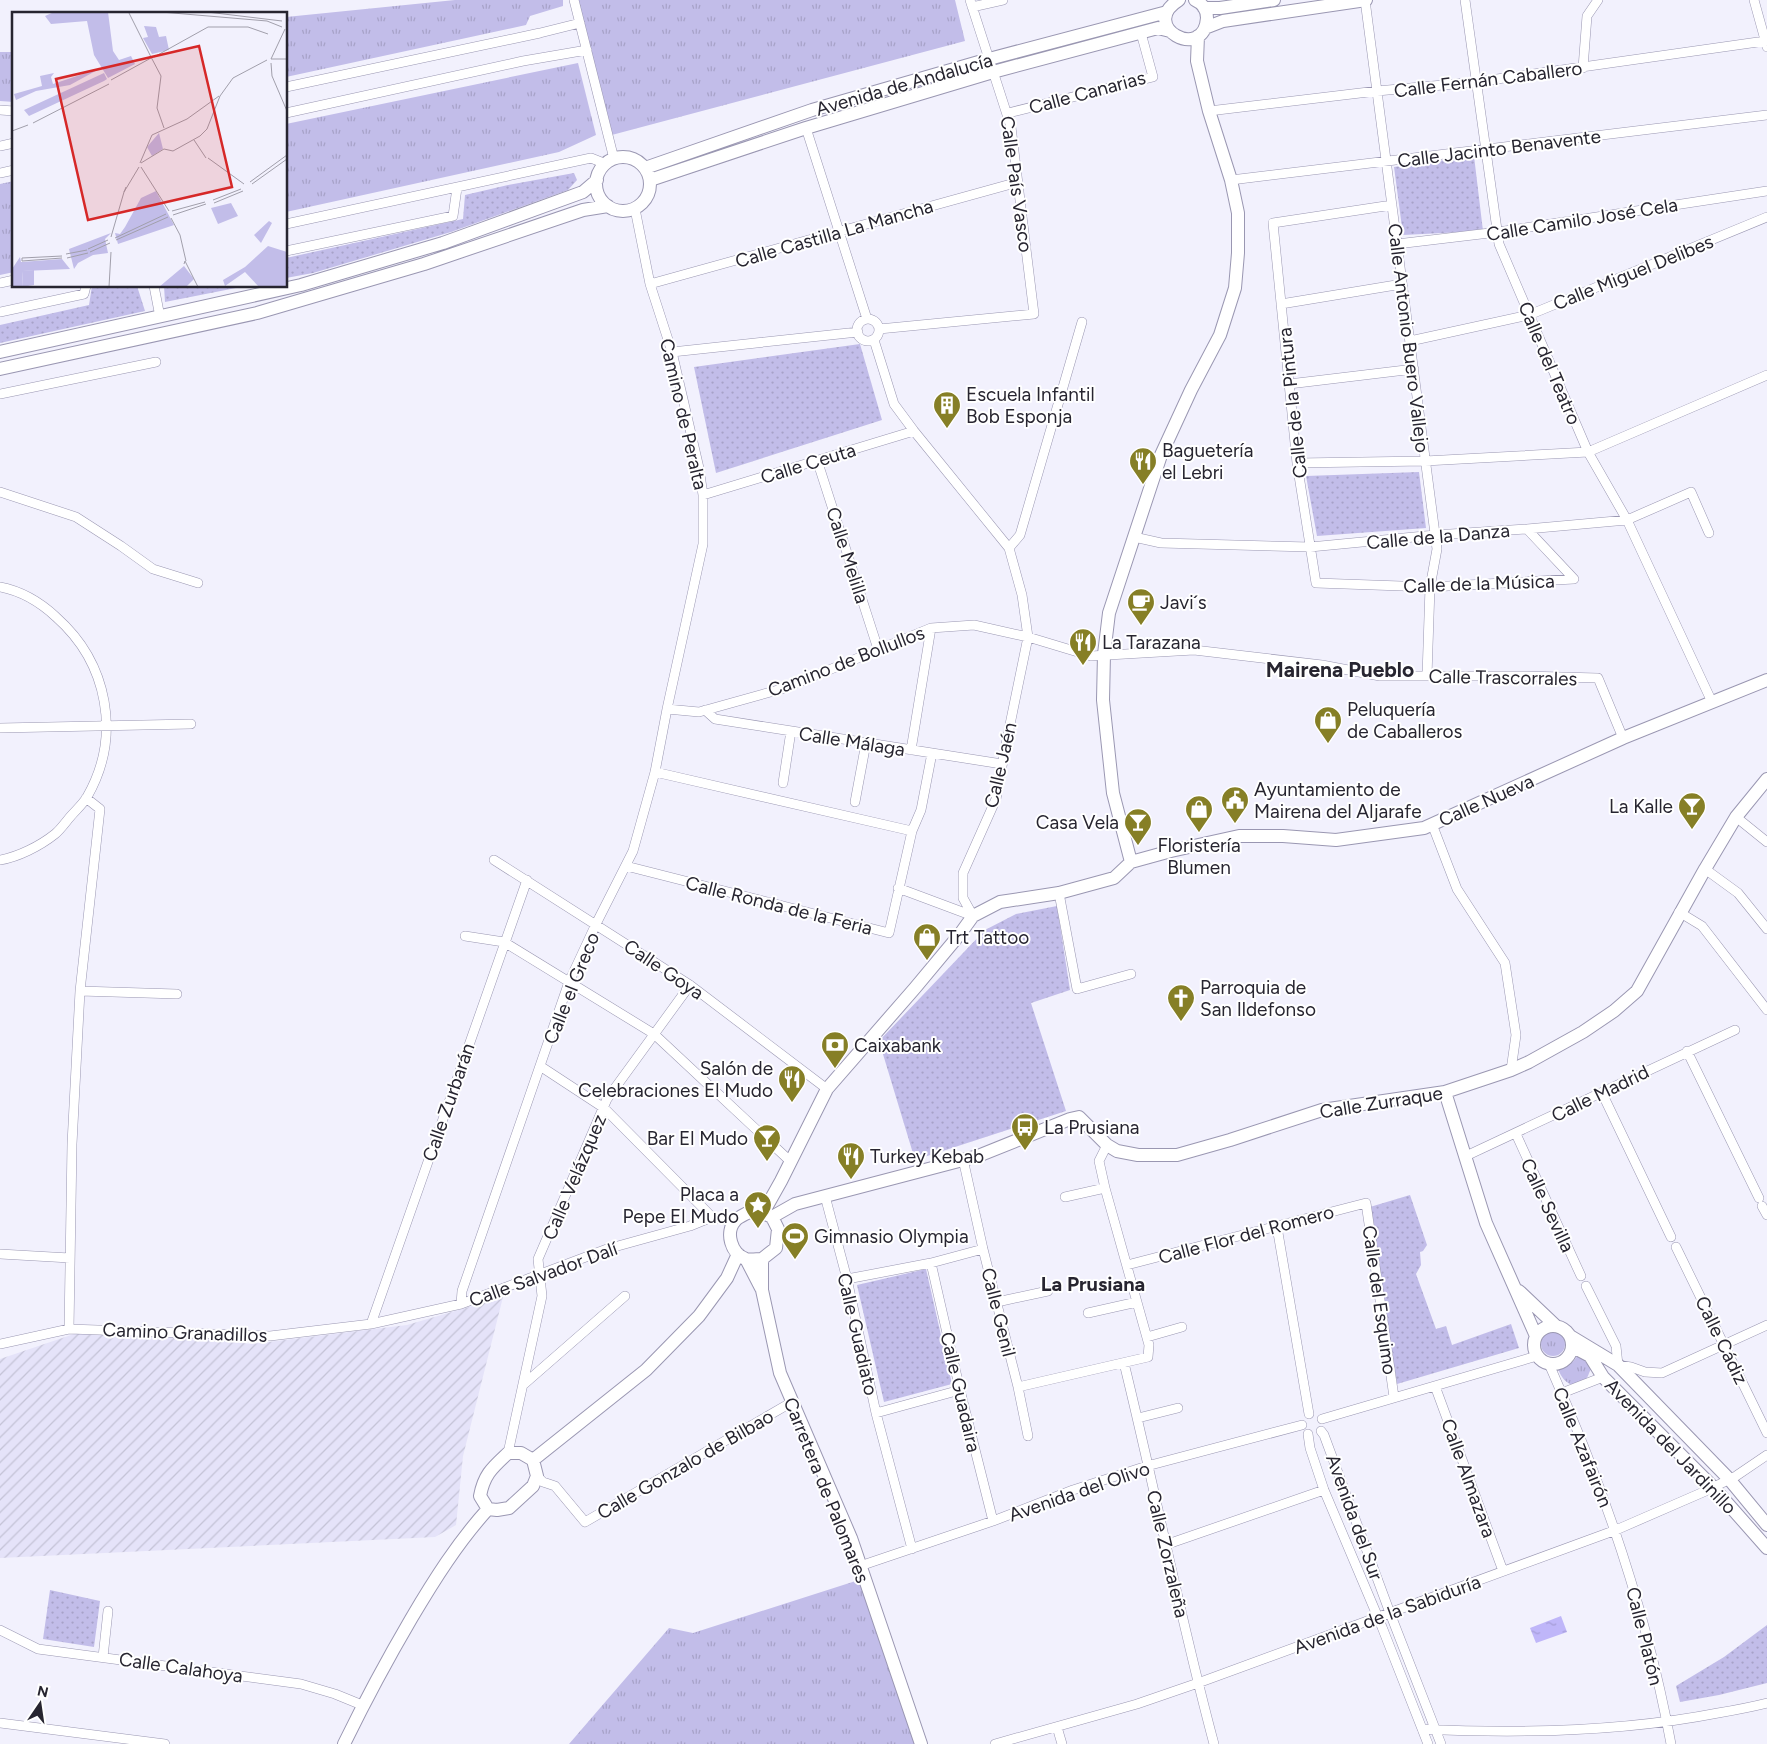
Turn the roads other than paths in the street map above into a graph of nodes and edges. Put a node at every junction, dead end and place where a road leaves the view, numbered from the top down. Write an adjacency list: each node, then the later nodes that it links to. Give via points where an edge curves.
1 (574, 0): 11 (street)
2 (1003, 0): 8 (street)
3 (1274, 0): 10 (street, via 1220,8)
4 (1365, 0): 13 (street, via 1223,22); 24 (street, Calle Antonio Buero Vallejo)
5 (1465, 0): 22 (street, Calle del Teatro)
6 (1598, 0): 20 (street, via 1587,16)
7 (1754, 0): 16 (street)
8 (972, 4): 18 (street, Calle País Vasco)
9 (1171, 4): 12 (street, via 1166,22); 18 (street, Avenida de Andalucía)
10 (1199, 4): 13 (street, via 1207,16)
11 (580, 23): 17 (street); 23 (street)
12 (1170, 31): 14 (street, Avenida de Andalucía, via 1158,28); 15 (street)
13 (1202, 32): 15 (street); 19 (street)
14 (1140, 33): 21 (street, Avenida de Andalucía); 27 (street, Calle Canarias, via 1153,77)
15 (1184, 40): 19 (street)
16 (1766, 44): 20 (street, Calle Fernán Caballero)
17 (586, 50): 26 (street); 31 (street)
18 (989, 58): 21 (street, Calle País Vasco); 33 (street, Avenida de Andalucía, via 812,110)
19 (1197, 61): 25 (street)
20 (1583, 68): 22 (street, Calle Fernán Caballero)
21 (993, 72): 27 (street, Calle País Vasco); 29 (street, Avenida de Andalucía)
22 (1476, 82): 24 (street, Calle Fernán Caballero); 30 (street, Calle del Teatro)
23 (288, 87)
24 (1377, 91): 25 (street, Calle Fernán Caballero); 32 (street, Calle Antonio Buero Vallejo)
25 (1209, 111): 36 (street)
26 (288, 112)
27 (1008, 113): 37 (street, Calle País Vasco)
28 (1767, 115): 30 (street, Calle Jacinto Benavente)
29 (806, 128): 35 (street, Avenida de Andalucía); 45 (street)
30 (1486, 150): 32 (street, Calle Jacinto Benavente); 46 (street, Calle del Teatro)
31 (610, 161): 33 (street, via 631,158); 34 (street, via 598,174); 38 (street, via 591,158)
32 (1386, 161): 36 (street, Calle Jacinto Benavente); 40 (street, Calle Antonio Buero Vallejo)
33 (645, 168): 35 (street)
34 (597, 180): 41 (street, via 598,195); 54 (street, via 583,192 443,243)
35 (650, 180): 42 (street, via 648,198)
36 (1231, 180): 84 (street, via 1238,213 1235,288 1220,335 1161,455)
37 (1018, 182): 45 (street, Calle Castilla La Mancha); 61 (street, Calle País Vasco, via 1034,314)
38 (457, 188): 44 (street); 48 (street, via 453,216)
39 (1767, 190): 46 (street, Calle Camilo José Cela)
40 (1392, 205): 47 (street, Calle Antonio Buero Vallejo); 55 (street, Calle de la Pintura, via 1273,223)
41 (608, 206): 42 (street, via 626,212); 68 (street, via 583,210 424,264 257,313)
42 (635, 209): 49 (street, Camino de Peralta)
43 (1767, 217): 57 (street, Calle Miguel Delibes)
44 (288, 224)
45 (839, 231): 49 (street, Calle Castilla La Mancha); 59 (street)
46 (1498, 232): 47 (street, Calle Camilo José Cela); 57 (street, Calle del Teatro)
47 (1397, 244): 50 (street, Calle Antonio Buero Vallejo)
48 (288, 251)
49 (650, 284): 66 (street, Camino de Peralta)
50 (1402, 284): 55 (street); 64 (street, Calle Antonio Buero Vallejo)
51 (86, 288): 56 (street, via 84,294)
52 (154, 288): 58 (street)
53 (287, 288): 58 (street)
54 (288, 288)
55 (1281, 304): 71 (street, Calle de la Pintura)
56 (0, 312)
57 (1529, 315): 64 (street, Calle Miguel Delibes); 74 (street, Calle del Teatro)
58 (160, 317): 65 (street)
59 (867, 319): 61 (street, via 876,322); 62 (street, via 860,322)
60 (1082, 322): 86 (street, via 1020,535)
61 (880, 329): 63 (street)
62 (858, 332): 63 (street, via 865,340); 66 (street)
63 (874, 340): 73 (street, via 894,404)
64 (1410, 341): 69 (street, Calle Antonio Buero Vallejo)
65 (0, 352)
66 (672, 352): 79 (street, Camino de Peralta, via 700,468)
67 (156, 362): 72 (street)
68 (0, 369)
69 (1414, 369): 71 (street); 76 (street, Calle Antonio Buero Vallejo)
70 (1767, 375): 74 (street)
71 (1289, 384): 77 (street, Calle de la Pintura)
72 (0, 394)
73 (914, 431): 75 (street, Calle Ceuta); 86 (street)
74 (1588, 452): 76 (street); 80 (street, Calle del Teatro)
75 (817, 460): 79 (street, Calle Ceuta); 93 (street, Calle Melilla)
76 (1426, 461): 77 (street); 83 (street, Calle Antonio Buero Vallejo)
77 (1297, 463): 85 (street, Calle de la Pintura)
78 (0, 492): 87 (street, via 76,518 154,570)
79 (703, 495): 98 (street, Camino de Peralta, via 703,544)
80 (1627, 520): 81 (street, Calle de la Danza); 82 (street, Calle de la Danza, via 1691,492); 97 (street, Calle del Teatro)
81 (1528, 529): 83 (street, Calle de la Danza); 90 (street, Calle de la Música, via 1574,579)
82 (1709, 533)
83 (1435, 535): 85 (street, Calle de la Danza); 90 (street, Calle Antonio Buero Vallejo, via 1437,549)
84 (1134, 537): 85 (street, Calle de la Danza, via 1161,543); 94 (street, via 1109,613)
85 (1310, 547): 88 (street, Calle de la Pintura)
86 (1009, 548): 92 (street, Calle Jaén, via 1022,594)
87 (198, 583)
88 (1316, 583): 90 (street, Calle de la Música)
89 (0, 587): 101 (street, via 43,606 72,631 93,664 105,701)
90 (1430, 587): 95 (street, Calle Antonio Buero Vallejo)
91 (930, 628): 92 (street, Camino de Bollullos, via 974,625); 93 (street, Camino de Bollullos); 106 (street)
92 (1028, 637): 94 (street, Camino de Bollullos, via 1091,656); 108 (street, Calle Jaén)
93 (878, 649): 99 (street, Camino de Bollullos, via 785,688)
94 (1104, 654): 95 (street, Calle Trascorrales, via 1194,650 1322,665 1380,676); 120 (street, via 1103,700 1112,793)
95 (1426, 676): 104 (street, Calle Trascorrales, via 1598,678)
96 (1767, 680): 97 (street, Calle Nueva)
97 (1712, 702): 104 (street, Calle Nueva)
98 (667, 709): 99 (street); 109 (street, Calle el Greco)
99 (705, 710): 103 (street, Calle Málaga, via 715,719)
100 (191, 724): 101 (street)
101 (107, 725): 102 (street); 112 (street, via 102,763)
102 (0, 728)
103 (791, 731): 105 (street, Calle Málaga); 111 (street)
104 (1623, 738): 115 (street, Calle Nueva)
105 (866, 743): 106 (street, Calle Málaga); 113 (street)
106 (911, 750): 107 (street, Calle Málaga)
107 (932, 753): 108 (street, Calle Málaga); 116 (street, Calle Ronda de la Feria, via 921,810)
108 (1002, 764): 127 (street, Calle Jaén, via 996,799 963,873 963,898)
109 (655, 772): 116 (street); 121 (street, Calle el Greco)
110 (1767, 779): 114 (street)
111 (783, 782)
112 (86, 798): 118 (street, via 55,834 14,858); 135 (street, via 100,809)
113 (855, 802)
114 (1736, 817): 117 (street); 122 (street)
115 (1432, 824): 120 (street, Calle Nueva, via 1424,828 1336,840 1239,836); 142 (street, via 1457,889 1505,963 1516,1035)
116 (912, 831): 124 (street, Calle Ronda de la Feria)
117 (1767, 842)
118 (0, 860)
119 (494, 860): 123 (street, Calle Goya)
120 (1131, 862): 125 (street, via 1114,878)
121 (626, 866): 124 (street, Calle Ronda de la Feria, via 889,933); 128 (street, Calle el Greco)
122 (1704, 869): 126 (street); 129 (street, via 1738,893)
123 (527, 880): 128 (street, Calle Goya); 131 (street, Calle Zurbarán)
124 (898, 888): 127 (street)
125 (1059, 893): 127 (street, via 1000,902); 132 (street, via 1076,989)
126 (1679, 912): 137 (street, via 1702,926); 142 (street, Calle Zurraque, via 1638,991 1583,1032)
127 (973, 916): 143 (street, via 916,988)
128 (596, 924): 133 (street, Calle el Greco); 134 (street, Calle Goya)
129 (1767, 929)
130 (465, 936): 131 (street)
131 (504, 942): 133 (street); 182 (street, Calle Zurbarán)
132 (1132, 974)
133 (569, 982): 139 (street); 141 (street, Calle el Greco)
134 (690, 985): 139 (street, Calle Velázquez); 143 (street, Calle Goya)
135 (80, 991): 136 (street); 166 (street)
136 (177, 994)
137 (1767, 1010)
138 (1734, 1030): 140 (street, Calle Madrid)
139 (654, 1034): 146 (street, Calle Velázquez, via 607,1099); 151 (street)
140 (1687, 1051): 145 (street, Calle Madrid); 156 (street)
141 (540, 1066): 146 (street); 180 (street, Calle el Greco, via 462,1290)
142 (1511, 1070): 144 (street, Calle Zurraque)
143 (827, 1089): 151 (street)
144 (1445, 1092): 148 (street, Calle Zurraque, via 1322,1110 1177,1155 1138,1155); 149 (street)
145 (1602, 1093): 147 (street, Calle Madrid); 161 (street)
146 (604, 1108): 158 (street); 170 (street, Calle Velázquez, via 538,1259)
147 (1516, 1134): 149 (street, Calle Madrid); 171 (street, Calle Sevilla)
148 (1106, 1145): 150 (street, via 1079,1117); 152 (street, via 1099,1161)
149 (1466, 1156): 173 (street, via 1486,1222)
150 (964, 1159): 153 (street); 163 (street, Calle Genil)
151 (790, 1161): 157 (street)
152 (1105, 1188): 154 (street); 169 (street)
153 (825, 1196): 157 (street); 172 (street, Calle Guadiato)
154 (1065, 1198)
155 (1366, 1203): 160 (street, Calle Flor del Romero); 202 (street, Calle del Esquimo)
156 (1767, 1214)
157 (767, 1215): 159 (street, via 749,1212); 167 (street, via 778,1229 776,1248)
158 (712, 1216): 159 (street); 170 (street, Calle Salvador Dalí, via 690,1226 607,1249)
159 (734, 1222): 165 (street, via 730,1234 732,1246)
160 (1277, 1227): 169 (street, Calle Flor del Romero); 206 (street)
161 (1671, 1237)
162 (1676, 1247): 191 (street, Calle Cádiz)
163 (983, 1249): 168 (street); 178 (street, Calle Genil)
164 (0, 1254): 166 (street)
165 (742, 1257): 167 (street); 175 (street, Carretera de Palomares); 216 (street, via 699,1316 646,1370)
166 (70, 1258): 186 (street)
167 (762, 1259): 175 (street, Carretera de Palomares)
168 (931, 1263): 172 (street); 200 (street, Calle Guadaira)
169 (1127, 1265): 179 (street)
170 (539, 1276): 180 (street, Calle Salvador Dalí); 197 (street, Calle Velázquez, via 542,1296)
171 (1581, 1276)
172 (847, 1279): 205 (street, Calle Guadiato)
173 (1512, 1283): 183 (street); 187 (street)
174 (1586, 1286): 195 (street, via 1616,1346)
175 (762, 1290): 203 (street, Carretera de Palomares, via 780,1373)
176 (1048, 1291): 178 (street)
177 (625, 1296): 197 (street)
178 (997, 1302): 199 (street, Calle Genil)
179 (1137, 1302): 181 (street); 188 (street)
180 (462, 1304): 182 (street, Calle Salvador Dalí)
181 (1088, 1313)
182 (371, 1324): 186 (street, Camino Granadillos, via 270,1336)
183 (1555, 1325): 187 (street, via 1540,1330); 189 (street, via 1561,1327)
184 (1767, 1325): 191 (street)
185 (1182, 1327): 188 (street)
186 (69, 1328): 190 (street, Camino Granadillos)
187 (1536, 1336): 192 (street, via 1534,1349)
188 (1147, 1337): 193 (street, via 1148,1357)
189 (1572, 1341): 194 (street, via 1571,1353 1562,1362); 195 (street, Avenida del Jardinillo); 196 (street, Avenida del Jardinillo, via 1590,1356)
190 (0, 1344)
191 (1725, 1345): 195 (street, via 1662,1374); 211 (street, Calle Cádiz)
192 (1537, 1356): 194 (street); 198 (street)
193 (1124, 1363): 199 (street); 207 (street, Calle Zorzaleña)
194 (1549, 1364): 201 (street, Calle Azafairón)
195 (1618, 1365): 219 (street, Avenida del Jardinillo)
196 (1603, 1377): 201 (street); 220 (street, Avenida del Jardinillo)
197 (523, 1385): 214 (street, Calle Velázquez, via 512,1435)
198 (1435, 1386): 202 (street); 230 (street, Calle Almazara)
199 (1018, 1387): 213 (street, Calle Genil)
200 (960, 1390): 205 (street, Calle Guadiato); 223 (street, Calle Guadaira)
201 (1562, 1393): 225 (street, Calle Azafairón)
202 (1394, 1398): 208 (street)
203 (792, 1402): 218 (street, Calle Gonzalo de Bilbao, via 585,1522 555,1486); 229 (street, Carretera de Palomares)
204 (1178, 1408): 207 (street)
205 (876, 1413): 228 (street, Calle Guadiato)
206 (1310, 1414): 208 (street, via 1319,1415); 209 (street, via 1305,1416)
207 (1138, 1418): 217 (street, Calle Zorzaleña)
208 (1322, 1419): 210 (street)
209 (1302, 1425): 212 (street); 217 (street, Avenida del Olivo)
210 (1321, 1431): 212 (street); 232 (street, Avenida del Sur)
211 (1767, 1433)
212 (1308, 1434): 221 (street, Avenida del Sur)
213 (1028, 1436)
214 (514, 1453): 216 (street); 222 (street, via 492,1468 482,1482 480,1496)
215 (1767, 1455): 219 (street, Avenida de la Sabiduría)
216 (533, 1460): 218 (street)
217 (1147, 1466): 223 (street, Avenida del Olivo); 226 (street, Calle Zorzaleña)
218 (537, 1476): 222 (street, via 533,1486 509,1508)
219 (1730, 1479): 220 (street, Avenida de la Sabiduría); 224 (street, Avenida del Jardinillo)
220 (1714, 1487): 225 (street, Avenida de la Sabiduría); 227 (street, Avenida del Jardinillo)
221 (1324, 1490): 226 (street); 233 (street, Avenida del Sur)
222 (488, 1508): 238 (street, via 466,1532 425,1596)
223 (992, 1521): 228 (street, Avenida del Olivo)
224 (1767, 1525)
225 (1616, 1530): 230 (street, Avenida de la Sabiduría); 239 (street, Calle Platón, via 1640,1609)
226 (1165, 1545): 236 (street, Calle Zorzaleña)
227 (1767, 1548)
228 (912, 1549): 229 (street, Avenida del Olivo)
229 (860, 1566): 247 (street, Carretera de Palomares)
230 (1503, 1571): 232 (street, Avenida de la Sabiduría)
231 (108, 1612): 235 (street)
232 (1390, 1613): 233 (street, Avenida de la Sabiduría); 243 (street, Avenida del Sur)
233 (1378, 1618): 236 (street, Avenida de la Sabiduría); 242 (street, Avenida del Sur)
234 (0, 1630): 235 (street, Calle Calahoya, via 38,1649)
235 (103, 1657): 238 (street, Calle Calahoya, via 301,1684)
236 (1198, 1683): 241 (street, Avenida de la Sabiduría); 250 (street, Calle Zorzaleña)
237 (1767, 1703): 239 (street)
238 (362, 1705): 246 (street)
239 (1667, 1722): 243 (street, via 1564,1731); 253 (street, Calle Platón)
240 (0, 1723): 244 (street)
241 (1057, 1727): 248 (street, Avenida de la Sabiduría); 249 (street)
242 (1422, 1729): 243 (street); 251 (street, Avenida del Sur)
243 (1435, 1730): 252 (street, Avenida del Sur)
244 (150, 1743): 245 (street)
245 (165, 1744)
246 (344, 1744)
247 (921, 1744)
248 (995, 1744)
249 (1062, 1744)
250 (1214, 1744)
251 (1428, 1744)
252 (1441, 1744)
253 (1671, 1744)

